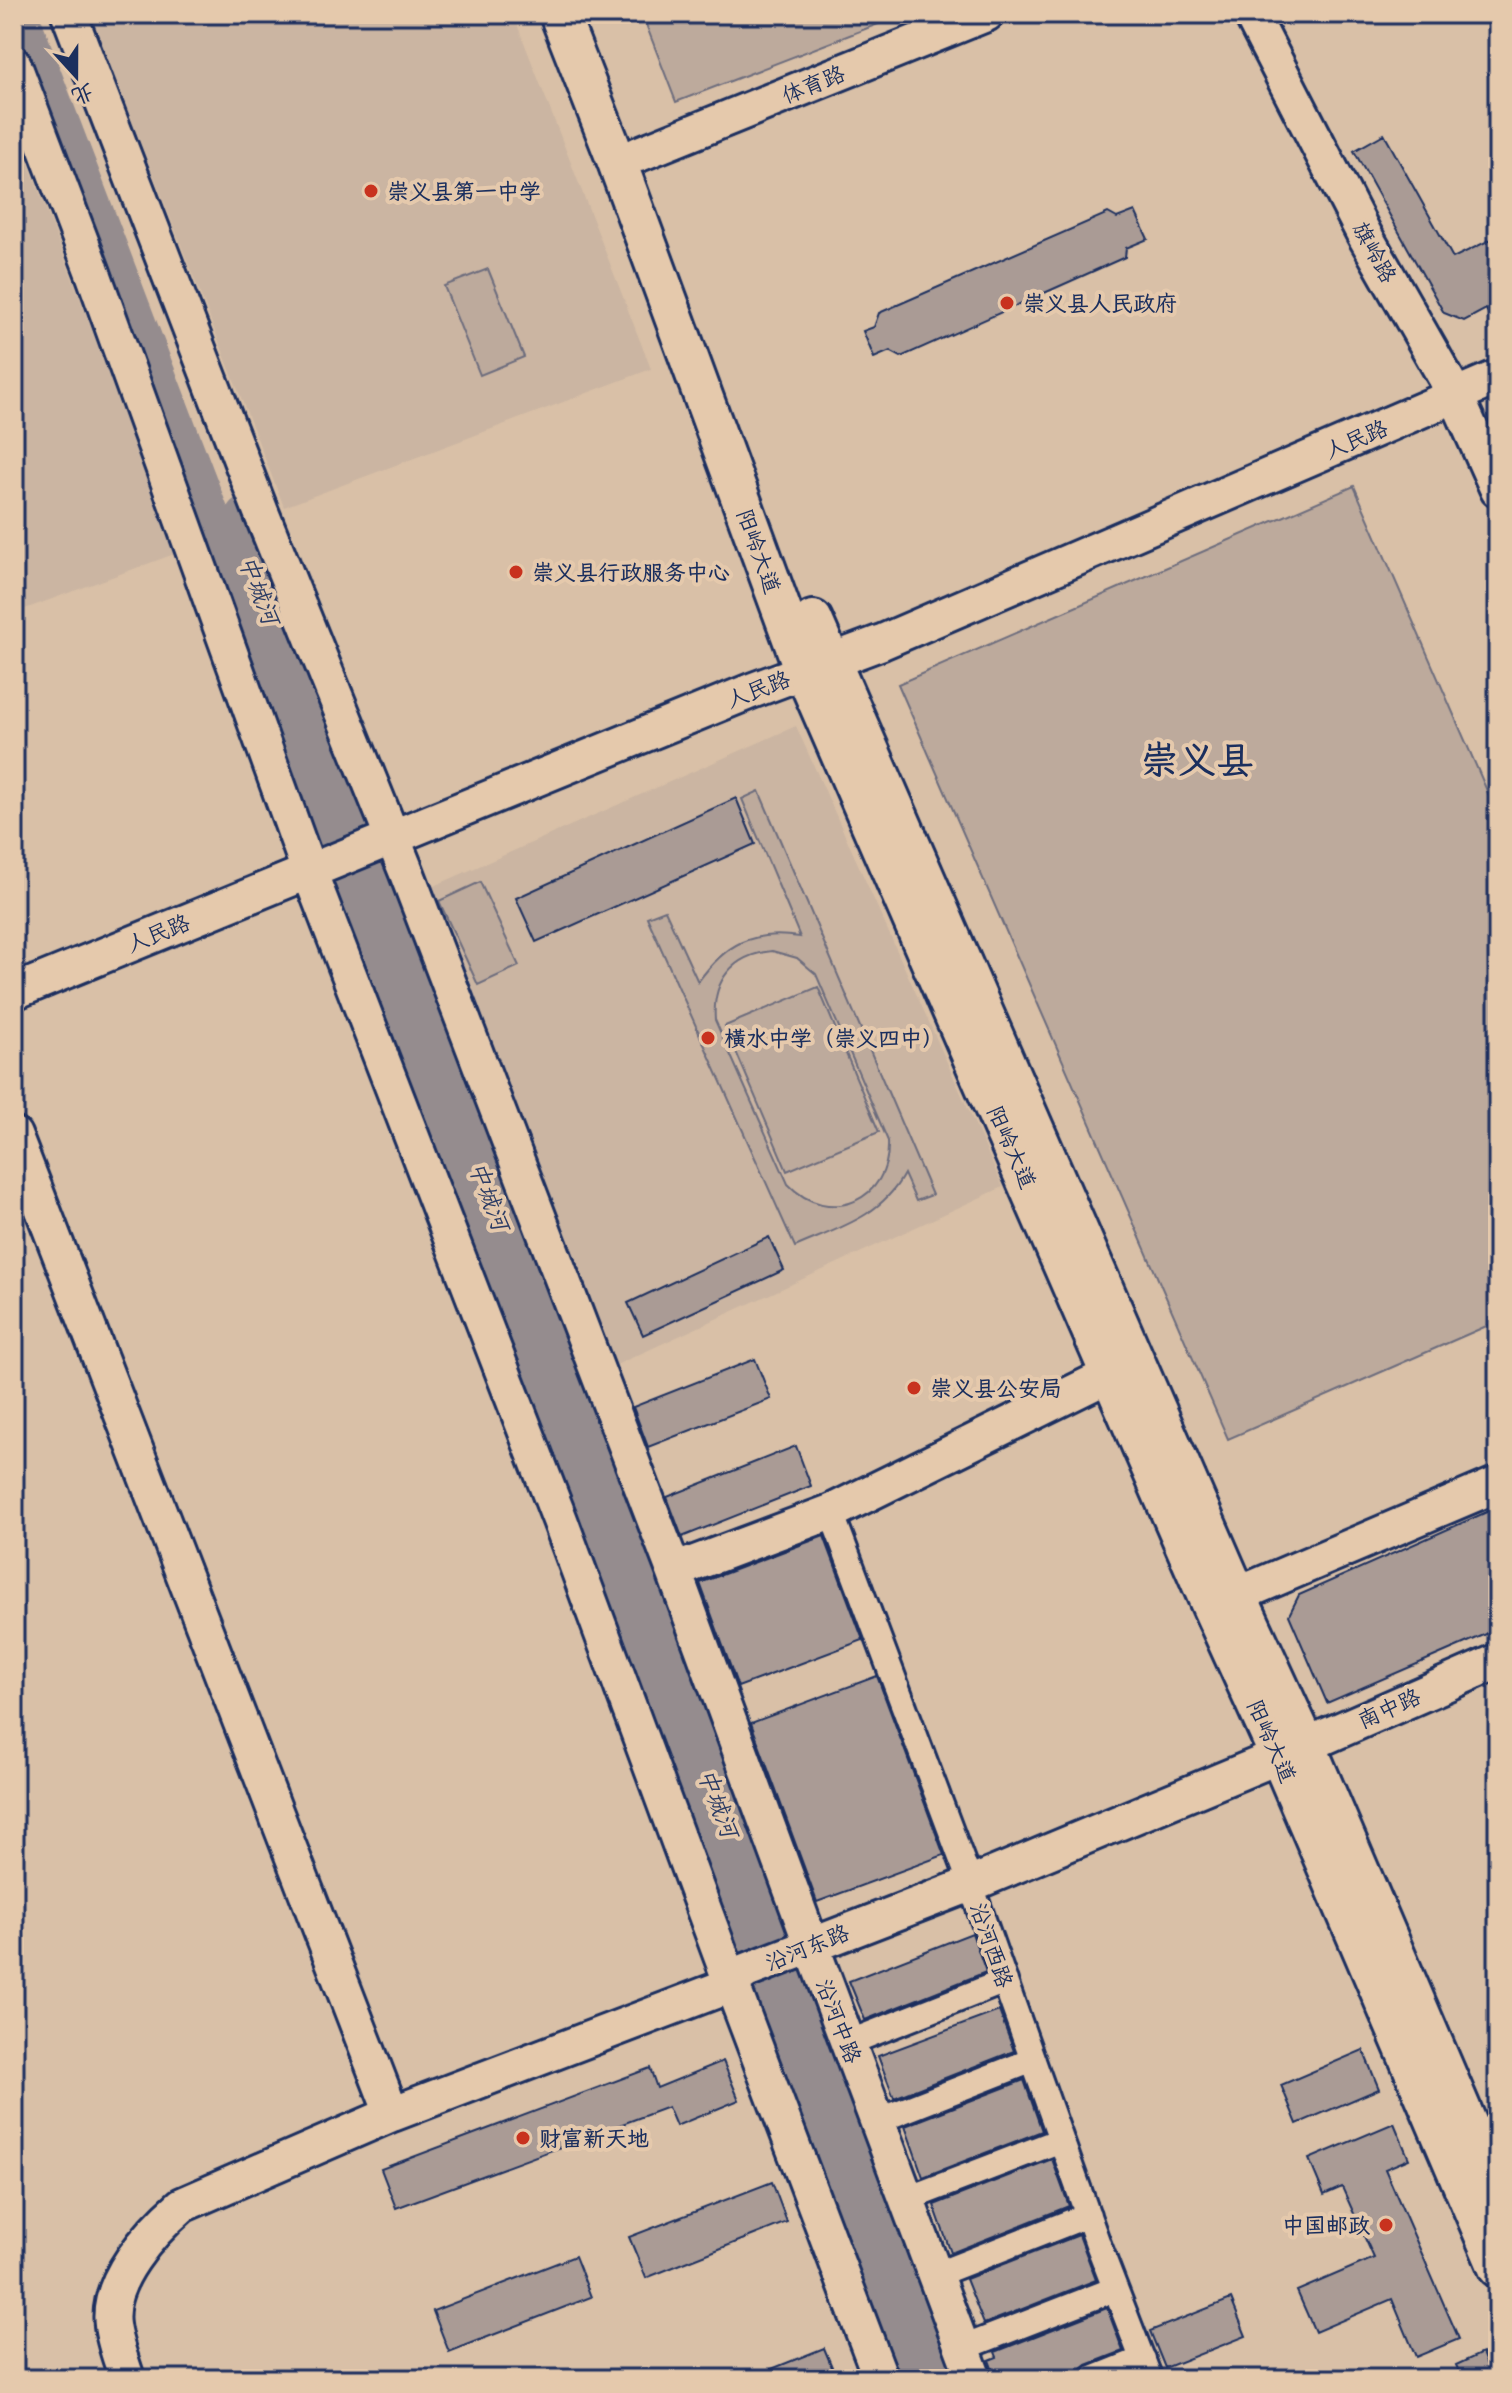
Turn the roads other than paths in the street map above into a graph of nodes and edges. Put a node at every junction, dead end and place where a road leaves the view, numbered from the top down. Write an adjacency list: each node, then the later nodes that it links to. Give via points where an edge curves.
1 (69, 14): 12 (street, 沿河中路)
2 (559, 14): 11 (main road, 阳岭大道)
3 (587, 14): 7 (main road, 阳岭大道)
4 (986, 14): 7 (street, 体育路)
5 (1251, 14): 9 (street, 旗岭路, via 1364,234)
6 (14, 65): 13 (street)
7 (639, 154): 11 (main road, 阳岭大道)
8 (1498, 377): 9 (street, 人民路)
9 (1456, 396): 10 (street, 旗岭路); 11 (street, 人民路)
10 (1498, 490)
11 (817, 666): 12 (street, 人民路); 16 (main road, 阳岭大道); 20 (main road, 阳岭大道)
12 (385, 840): 13 (street, 人民路); 19 (street, 沿河中路)
13 (319, 867): 14 (street, 人民路); 25 (street, via 560,1520)
14 (14, 992)
15 (14, 1135): 29 (street)
16 (1111, 1374): 18 (street); 22 (main road, 阳岭大道, via 1211,1606)
17 (1498, 1484): 20 (street)
18 (831, 1512): 19 (street); 23 (street, 沿河西路)
19 (674, 1571): 24 (street, 沿河中路)
20 (1237, 1595): 22 (main road, 阳岭大道)
21 (1498, 1661): 22 (street, 南中路)
22 (1292, 1750): 23 (street, 沿河东路); 32 (main road, 阳岭大道); 35 (main road, 阳岭大道)
23 (971, 1884): 24 (street, 沿河东路); 26 (street, 沿河西路)
24 (804, 1948): 25 (street, 沿河东路); 27 (street, 沿河中路)
25 (738, 1976): 29 (street, 沿河东路, via 720,1989); 41 (street)
26 (1005, 1981): 27 (street); 28 (street, 沿河西路)
27 (848, 2043): 30 (street, 沿河中路)
28 (1033, 2060): 30 (street); 31 (street, 沿河西路)
29 (392, 2114): 40 (street, 沿河东路, via 182,2205 156,2228 113,2297 112,2324)
30 (877, 2121): 33 (street, 沿河中路)
31 (1061, 2140): 33 (street); 34 (street, 沿河西路)
32 (1498, 2195)
33 (907, 2199): 36 (street, 沿河中路)
34 (1088, 2215): 36 (street); 37 (street, 沿河西路)
35 (1498, 2268)
36 (935, 2275): 38 (street, 沿河中路)
37 (1115, 2289): 38 (street); 39 (street, 沿河西路)
38 (968, 2363)
39 (1146, 2369): 42 (street)
40 (127, 2379)
41 (881, 2379)
42 (1093, 2379)

